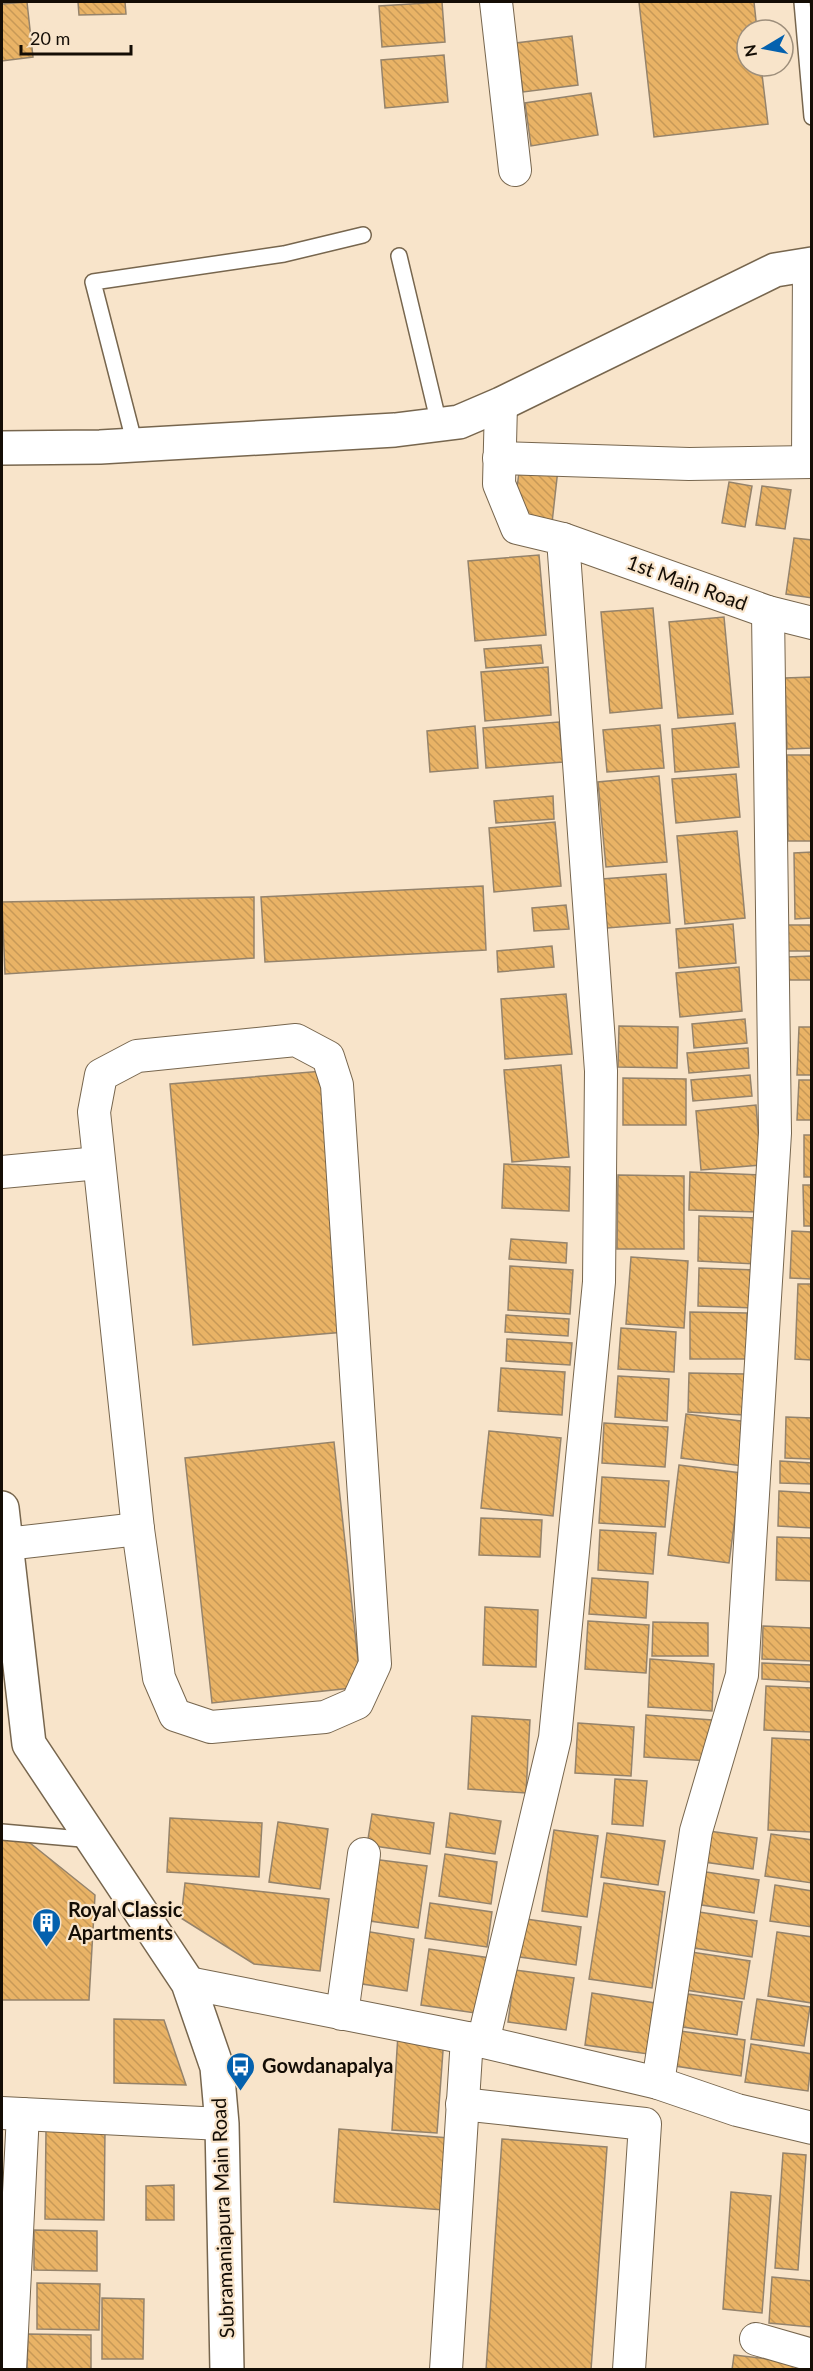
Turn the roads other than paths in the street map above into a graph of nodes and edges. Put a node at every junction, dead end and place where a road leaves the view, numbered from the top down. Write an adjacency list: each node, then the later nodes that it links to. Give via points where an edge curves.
1 (496, 2): 4 (street)
2 (802, 2): 3 (lane)
3 (812, 117)
4 (515, 170)
5 (363, 235): 10 (lane, via 284,254 93,282)
6 (399, 256): 9 (lane)
7 (810, 265): 8 (main road, via 775,270); 13 (street)
8 (501, 404): 9 (main road, via 459,422); 12 (street)
9 (440, 424): 10 (main road)
10 (135, 445): 11 (main road)
11 (2, 448)
12 (499, 458): 13 (street, via 689,464); 14 (street, 1st Main Road, via 499,484 517,528)
13 (810, 461)
14 (563, 539): 15 (street, 1st Main Road); 27 (street, via 600,1071 599,1282 555,1738)
15 (768, 612): 16 (street, 1st Main Road); 28 (street, via 776,1133 742,1675 696,1831)
16 (812, 623)
17 (99, 1163): 18 (street); 20 (street); 20 (street, via 94,1112 100,1075 137,1056 296,1040 328,1057 337,1085 375,1664 357,1703 325,1717 211,1727 175,1715 159,1678)
18 (2, 1172)
19 (2, 1508): 21 (main road, Subramaniapura Main Road)
20 (138, 1529): 21 (street)
21 (6, 1544): 23 (main road, Subramaniapura Main Road, via 28,1744)
22 (2, 1832): 23 (lane)
23 (93, 1840): 25 (main road, Subramaniapura Main Road)
24 (364, 1854): 26 (street)
25 (188, 1983): 26 (street); 31 (main road, Subramaniapura Main Road, via 217,2067)
26 (342, 2014): 27 (street)
27 (475, 2040): 28 (street); 29 (street)
28 (658, 2083): 32 (street, via 737,2110)
29 (462, 2104): 37 (street); 38 (street, via 645,2124)
30 (12, 2114): 31 (street); 35 (street)
31 (222, 2124): 36 (main road, Subramaniapura Main Road)
32 (812, 2128)
33 (756, 2339): 34 (street)
34 (812, 2355)
35 (10, 2370)
36 (227, 2370)
37 (446, 2370)
38 (629, 2370)

